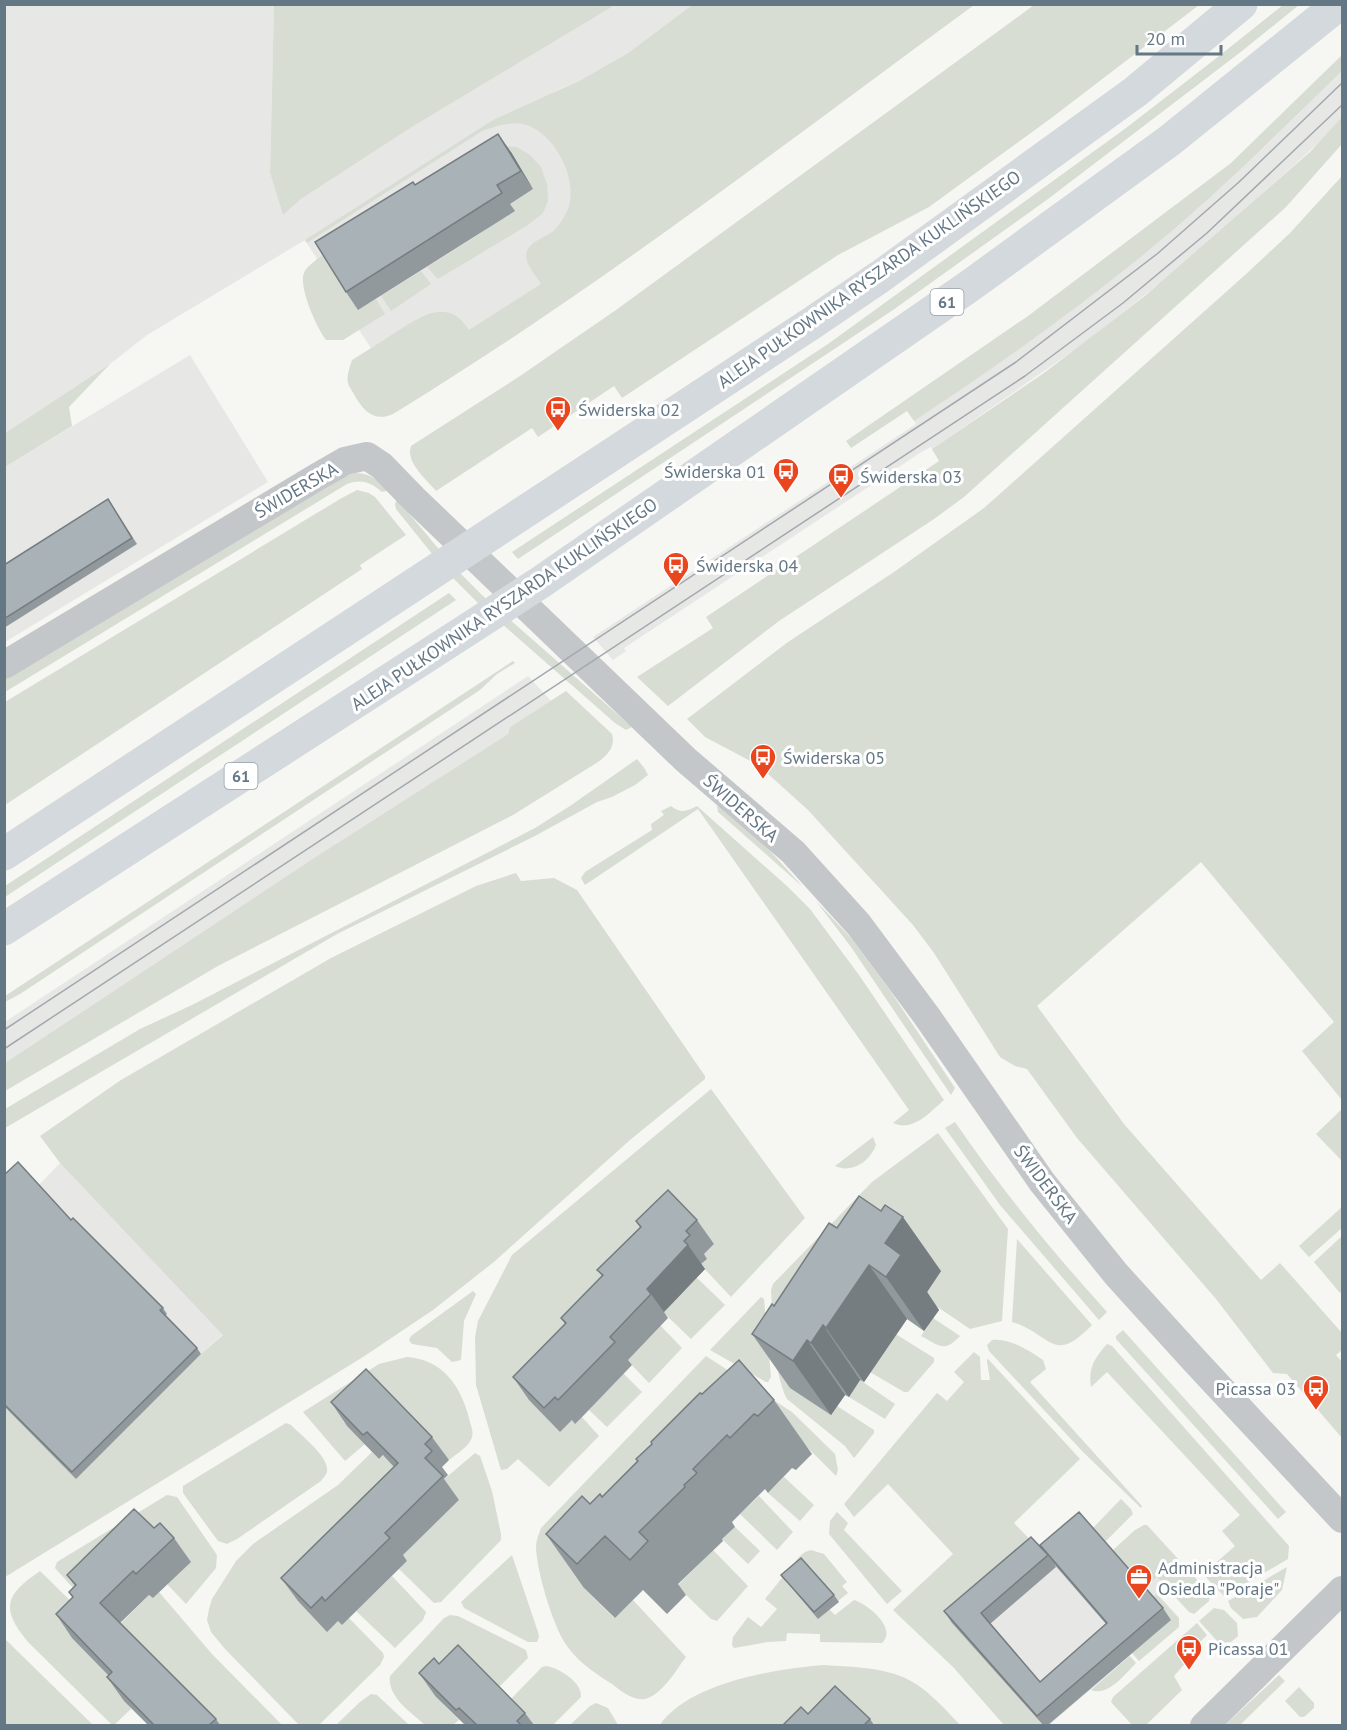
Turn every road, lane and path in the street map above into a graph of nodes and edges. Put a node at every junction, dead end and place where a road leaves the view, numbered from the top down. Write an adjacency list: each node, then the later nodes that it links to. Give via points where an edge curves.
1 (1241, 4): 4 (main road, ALEJA PUŁKOWNIKA RYSZARDA KUKLIŃSKIEGO, via 1135,92 881,276)
2 (1339, 4): 5 (main road, ALEJA PUŁKOWNIKA RYSZARDA KUKLIŃSKIEGO / 61, via 1168,141 981,278 478,624)
3 (4, 665): 6 (street, ŚWIDERSKA, via 317,477 345,461 367,456 382,466 686,760 793,852 859,926 1042,1182 1116,1274)
4 (4, 854)
5 (4, 929)
6 (1342, 1519)
7 (1342, 1590): 8 (street)
8 (1204, 1725)

